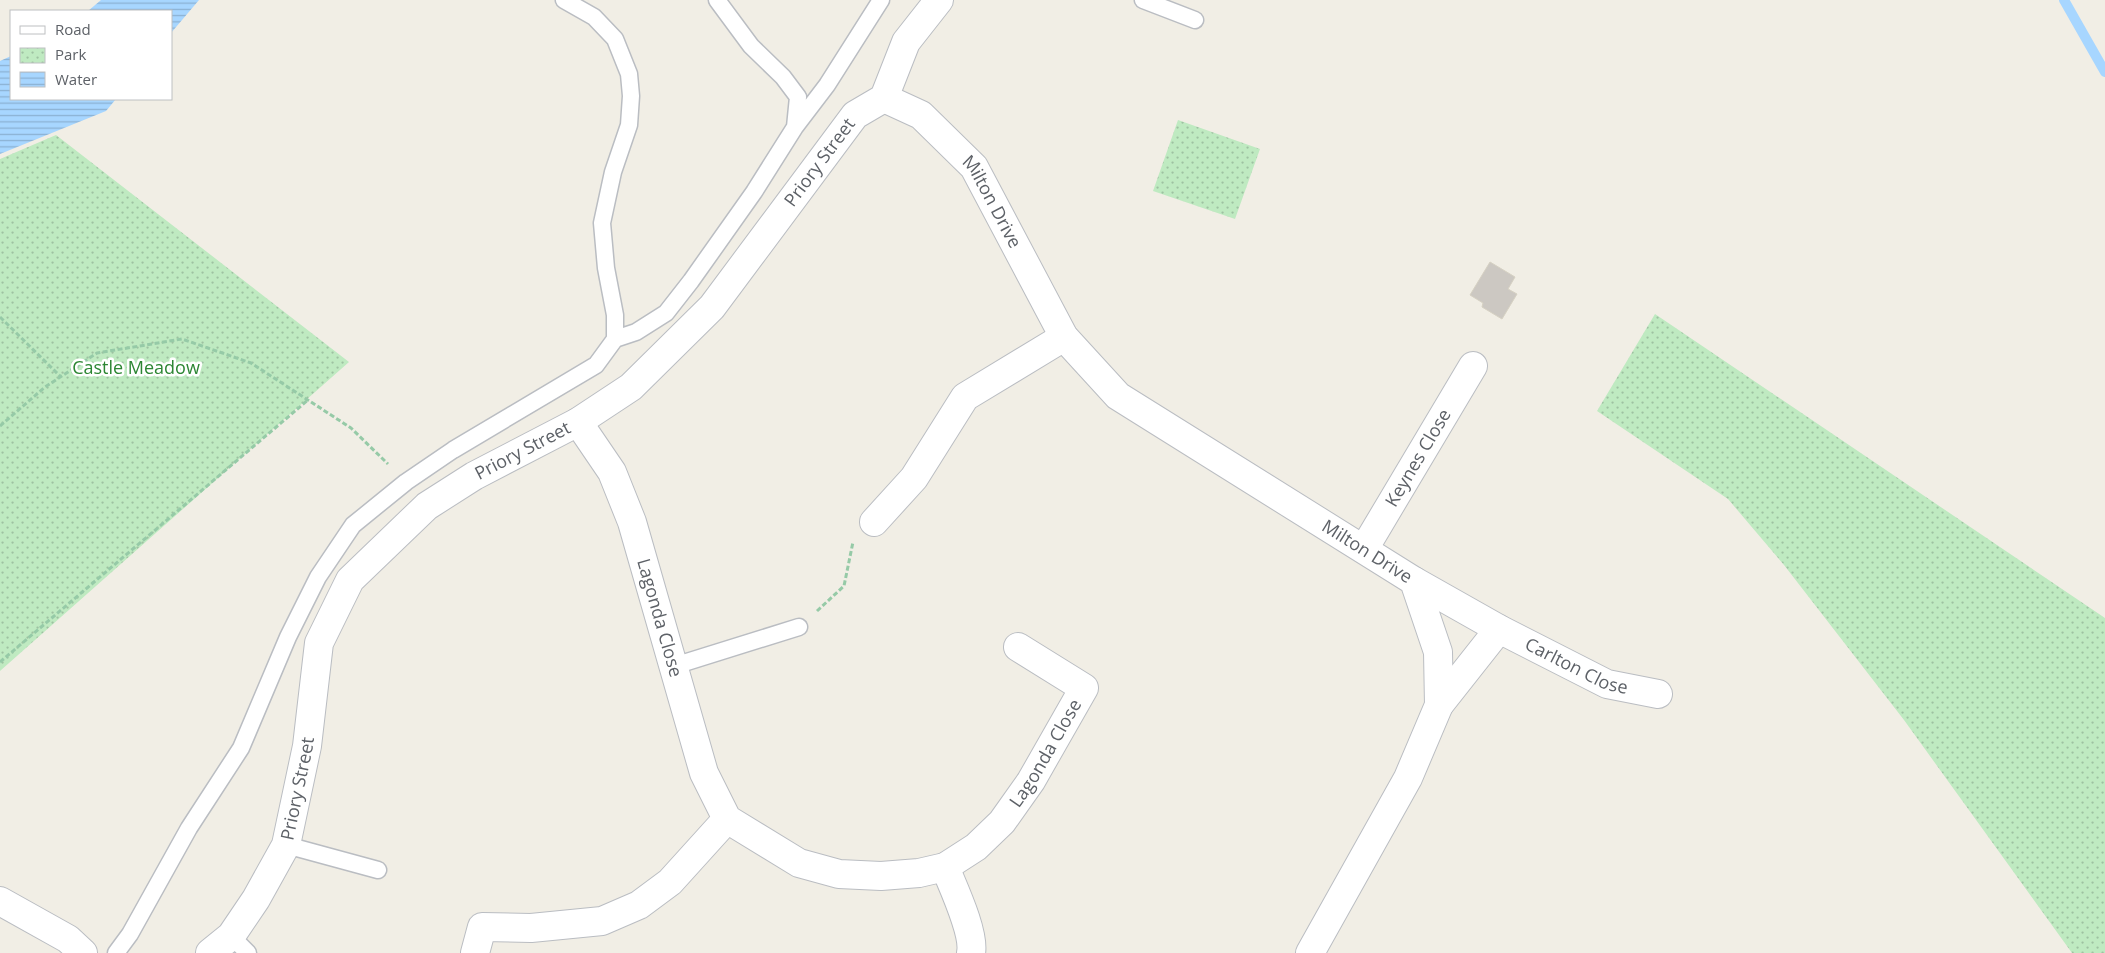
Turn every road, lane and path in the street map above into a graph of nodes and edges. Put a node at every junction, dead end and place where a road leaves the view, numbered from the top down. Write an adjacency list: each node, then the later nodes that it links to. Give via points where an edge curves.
1 (564, 0): 11 (lane, via 594,17 614,39 629,74 628,125 602,223 615,315)
2 (716, 0): 8 (lane, via 751,46 783,77 798,97)
3 (881, 0): 8 (lane)
4 (939, 0): 7 (street, via 906,42)
5 (1143, 0): 6 (lane)
6 (1195, 20)
7 (884, 98): 10 (street, Milton Drive, via 921,115 974,167); 15 (street, Priory Street, via 856,115 712,307 631,388)
8 (795, 127): 11 (lane, via 754,192 666,313 636,332)
9 (0, 317): 13 (path)
10 (1064, 337): 18 (street, via 965,397 914,478); 19 (street, Milton Drive, via 1118,396)
11 (615, 339): 17 (lane, via 596,365 452,450)
12 (1473, 366): 19 (street, Keynes Close)
13 (61, 377): 14 (path, via 97,353 182,339 251,363); 16 (path)
14 (308, 400): 17 (path, via 351,428); 24 (path)
15 (578, 422): 25 (street, Lagonda Close, via 612,472 632,522); 29 (street, Priory Street, via 474,476 427,506 350,580 319,643 307,746)
16 (0, 426)
17 (406, 482): 35 (lane, via 353,525 318,577 288,637 241,748 188,828 130,934)
18 (874, 522): 21 (path, via 854,538 844,586)
19 (1364, 549): 20 (street, Milton Drive)
20 (1414, 581): 22 (street, Carlton Close); 27 (street, Milton Drive, via 1438,652)
21 (799, 627): 25 (lane)
22 (1499, 629): 26 (street, Carlton Close, via 1607,684); 27 (street)
23 (1018, 647): 30 (street, Lagonda Close, via 1084,688 1031,781 1002,822 976,847)
24 (0, 662)
25 (674, 666): 28 (street, Lagonda Close, via 704,773)
26 (1658, 694)
27 (1439, 705): 39 (street, Milton Drive, via 1408,778)
28 (727, 819): 30 (street, Lagonda Close, via 799,863 839,874 881,876); 37 (street, via 670,882 639,905 602,921 531,928 482,927)
29 (286, 845): 31 (lane); 33 (street, Priory Street, via 256,899)
30 (945, 867): 38 (street, via 969,932 973,946)
31 (378, 870)
32 (0, 901): 34 (street, via 68,939)
33 (240, 944): 36 (street, Priory Street)
34 (83, 953)
35 (116, 953)
36 (210, 953)
37 (475, 953)
38 (971, 953)
39 (1310, 953)

